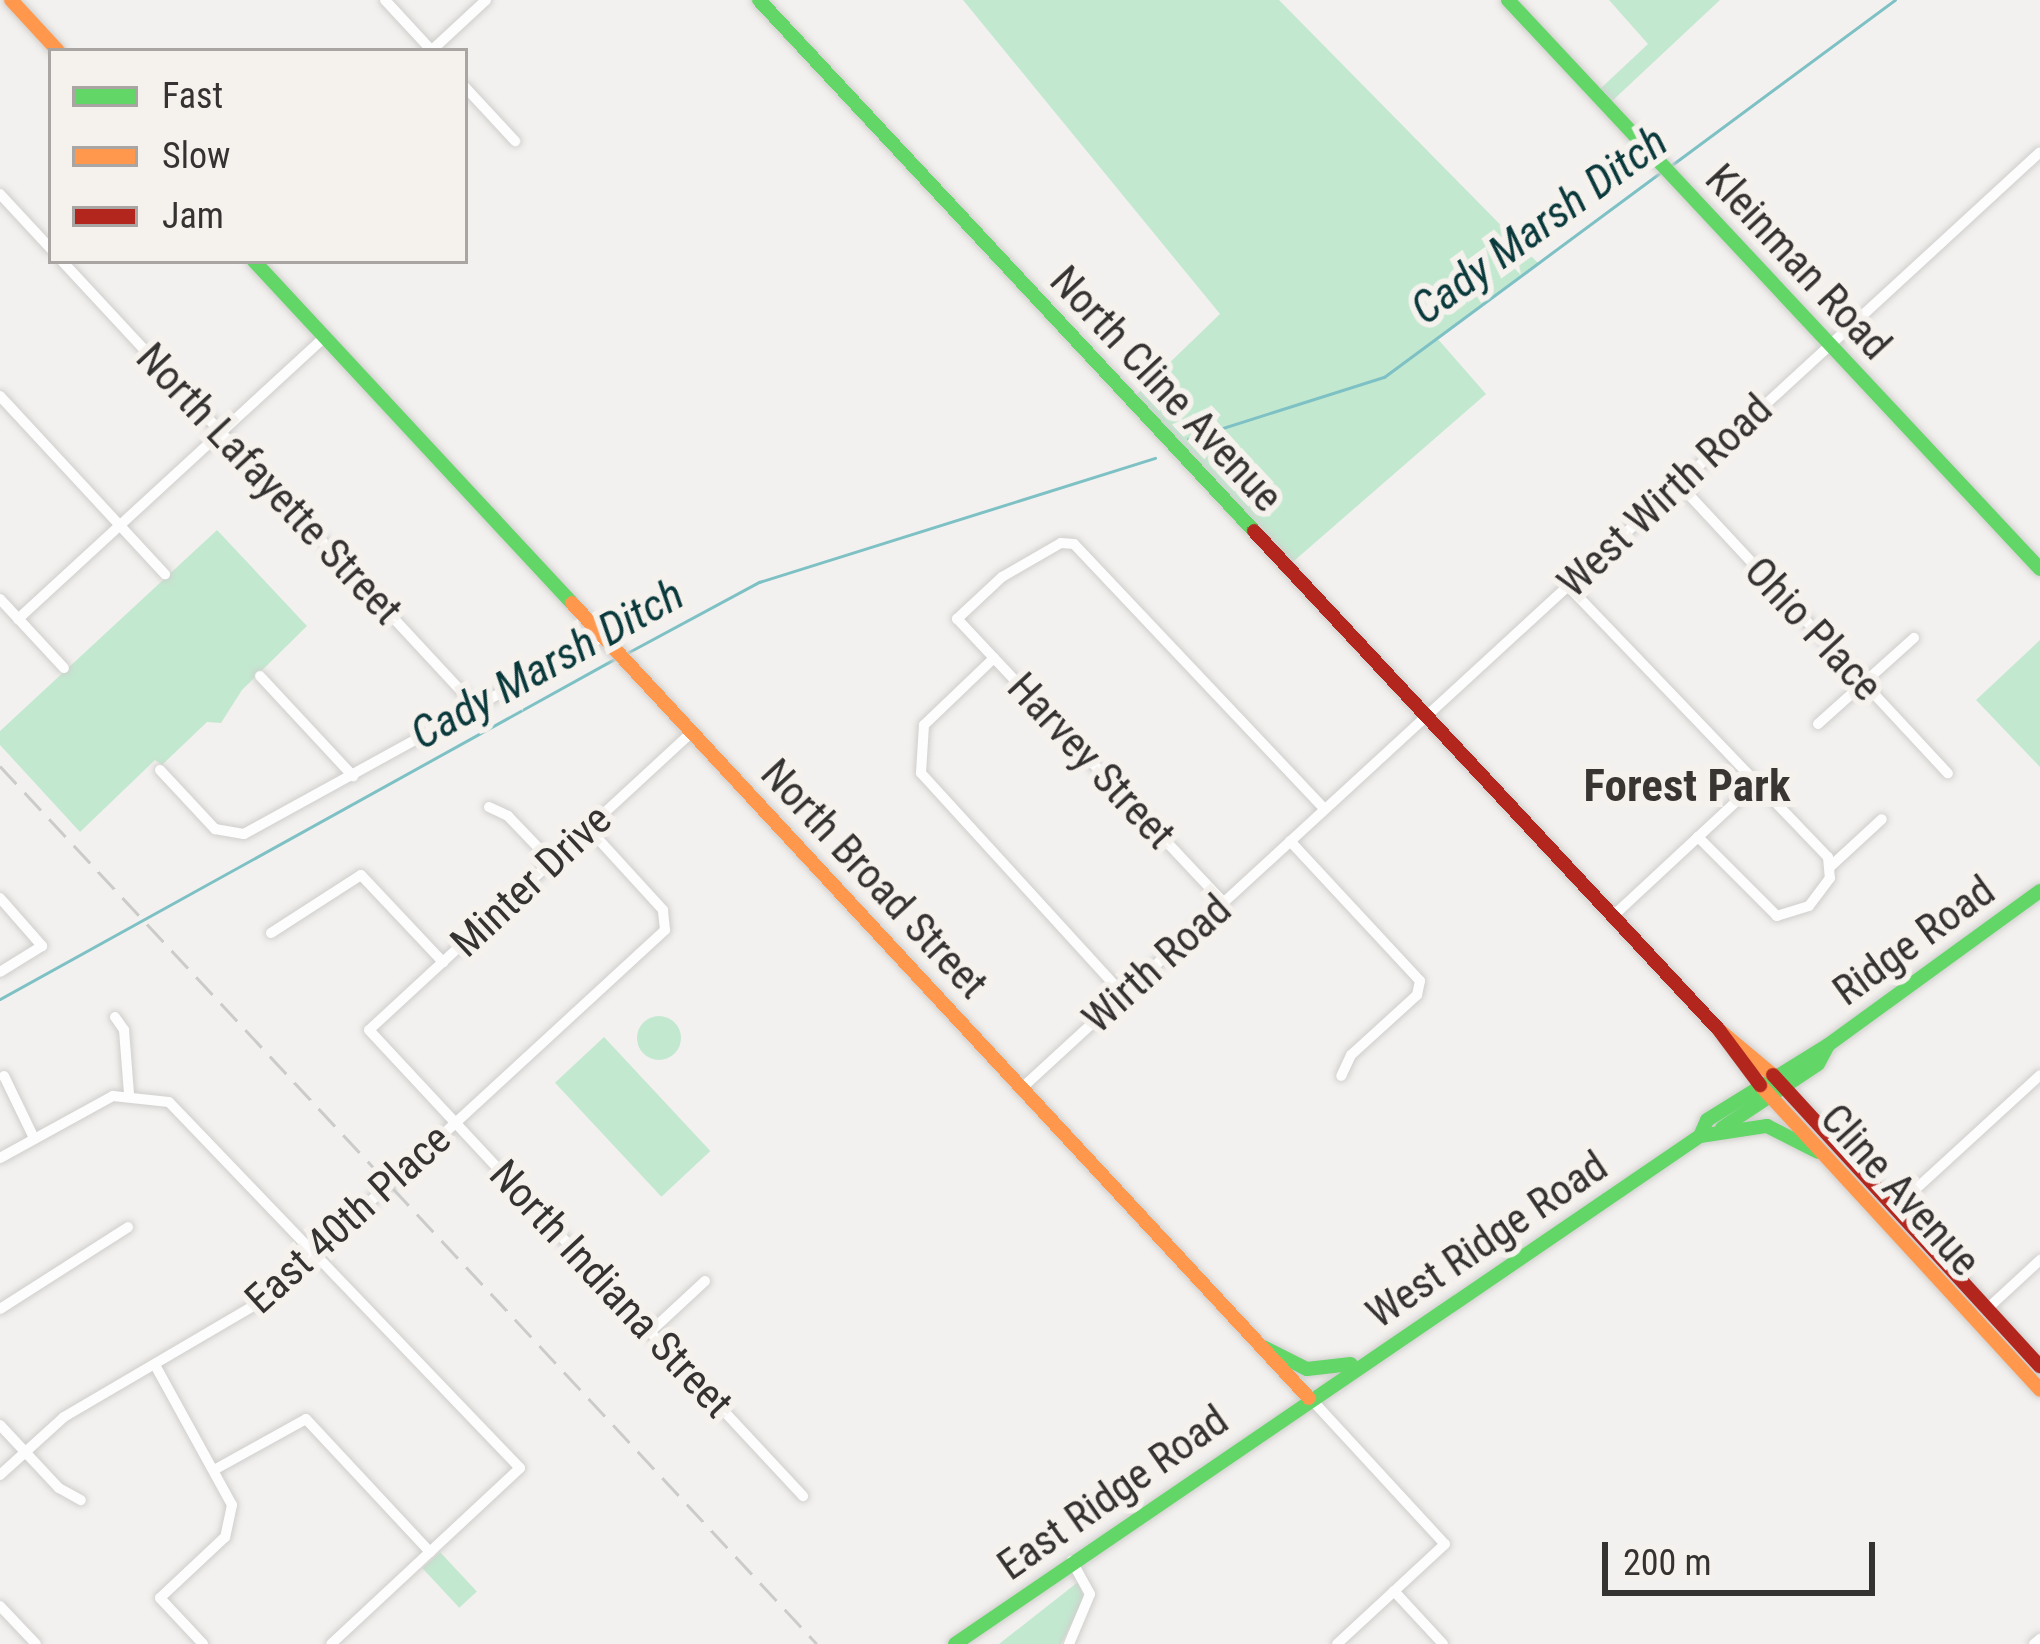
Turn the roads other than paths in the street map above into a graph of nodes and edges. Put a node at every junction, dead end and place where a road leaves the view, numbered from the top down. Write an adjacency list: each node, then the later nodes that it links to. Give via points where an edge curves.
1 (11, 0): 6 (street)
2 (385, 0): 7 (street)
3 (486, 0): 8 (street)
4 (759, 0): 34 (street, North Cline Avenue)
5 (1508, 0): 17 (street, Kleinman Road)
6 (55, 48)
7 (428, 48)
8 (434, 48)
9 (468, 90): 10 (street)
10 (515, 141)
11 (2038, 157): 17 (street, West Wirth Road)
12 (0, 194): 13 (street)
13 (48, 246)
14 (65, 264): 19 (street, North Lafayette Street)
15 (257, 264): 16 (street, North Broad Street)
16 (325, 337): 19 (street); 28 (street, North Broad Street)
17 (1830, 343): 20 (street, West Wirth Road); 22 (street, Kleinman Road)
18 (0, 396): 21 (street)
19 (221, 432): 21 (street); 33 (street, North Lafayette Street)
20 (1679, 484): 24 (street, West Wirth Road); 32 (street, Ohio Place)
21 (121, 526): 23 (street); 26 (street)
22 (2040, 569)
23 (165, 574)
24 (1567, 585): 34 (street, West Wirth Road); 40 (street)
25 (0, 599): 26 (street)
26 (19, 619): 30 (street)
27 (1914, 638): 32 (street)
28 (608, 642): 33 (street); 36 (street, North Broad Street)
29 (994, 658): 42 (street, Harvey Street, via 958,619 1008,573 1070,542); 52 (street, Harvey Street); 57 (street, via 924,725 916,757 931,789)
30 (64, 668)
31 (260, 676): 39 (street)
32 (1864, 683): 35 (street); 38 (street, Ohio Place)
33 (477, 708): 39 (street)
34 (1425, 716): 42 (street, West Wirth Road); 44 (street, North Cline Avenue)
35 (1818, 724)
36 (692, 732): 45 (street, Minter Drive); 64 (street, North Broad Street)
37 (160, 770): 39 (street, via 229,835 262,826)
38 (1948, 773)
39 (353, 776)
40 (1754, 785): 46 (street); 49 (street)
41 (489, 807): 48 (street)
42 (1325, 809): 47 (street, West Wirth Road)
43 (1882, 819): 49 (street)
44 (1523, 822): 53 (street, Cline Avenue)
45 (588, 828): 48 (street, Minter Drive); 66 (street, East 40th Place, via 664,910 668,925)
46 (1698, 837): 49 (street, via 1777,916 1816,900); 53 (street)
47 (1290, 841): 52 (street, Wirth Road); 62 (street, via 1420,984)
48 (551, 861): 55 (street, Minter Drive)
49 (1831, 866)
50 (2040, 890): 63 (street, Ridge Road)
51 (0, 898): 56 (street, via 42,946)
52 (1224, 903): 57 (street, Wirth Road)
53 (1612, 917): 63 (street, Cline Avenue)
54 (272, 933): 55 (street, via 361,875)
55 (442, 962): 59 (street, Minter Drive)
56 (0, 972)
57 (1123, 994): 64 (street, Wirth Road)
58 (115, 1017): 65 (street, via 124,1030)
59 (369, 1030): 66 (street, North Indiana Street)
60 (2040, 1075): 71 (street)
61 (4, 1076): 68 (street)
62 (1341, 1076)
63 (1772, 1086): 67 (street, West Ridge Road); 69 (street, Cline Avenue); 71 (street, Cline Avenue)
64 (1023, 1087): 80 (street, North Broad Street)
65 (130, 1093): 68 (street); 73 (street, via 181,1110)
66 (456, 1123): 73 (street, East 40th Place); 79 (street, North Indiana Street)
67 (1708, 1135): 69 (street, via 1767,1126); 81 (street, West Ridge Road)
68 (34, 1138): 70 (street)
69 (1818, 1152): 78 (street, Cline Avenue)
70 (0, 1158)
71 (1894, 1209): 77 (street, Cline Avenue)
72 (128, 1227): 76 (street)
73 (316, 1252): 82 (street, East 40th Place, via 246,1313); 92 (street, via 520,1468)
74 (2040, 1261): 77 (street)
75 (705, 1281): 79 (street)
76 (0, 1309)
77 (1987, 1309): 78 (street); 83 (street, Cline Avenue)
78 (1975, 1321): 84 (street, Cline Avenue)
79 (650, 1332): 90 (street, North Indiana Street)
80 (1263, 1347): 81 (street, via 1307,1370); 85 (street, North Broad Street)
81 (1365, 1360): 85 (street, West Ridge Road)
82 (155, 1366): 87 (street, East 40th Place, via 64,1417); 88 (street)
83 (2040, 1366)
84 (2040, 1390)
85 (1310, 1398): 93 (street, East Ridge Road); 94 (street, North Broad Street, via 1445,1544)
86 (0, 1425): 87 (street)
87 (25, 1452): 89 (street, East 40th Place); 91 (street)
88 (214, 1470): 92 (street, via 306,1419); 97 (street, via 232,1505 230,1529 160,1598)
89 (0, 1474)
90 (803, 1496)
91 (81, 1500)
92 (430, 1552): 98 (street)
93 (1072, 1561): 99 (street, East Ridge Road); 100 (street, via 1090,1594)
94 (1394, 1592): 101 (street); 102 (street)
95 (0, 1606): 96 (street)
96 (36, 1644)
97 (203, 1644)
98 (331, 1644)
99 (955, 1644)
100 (1069, 1644)
101 (1337, 1644)
102 (1443, 1644)

